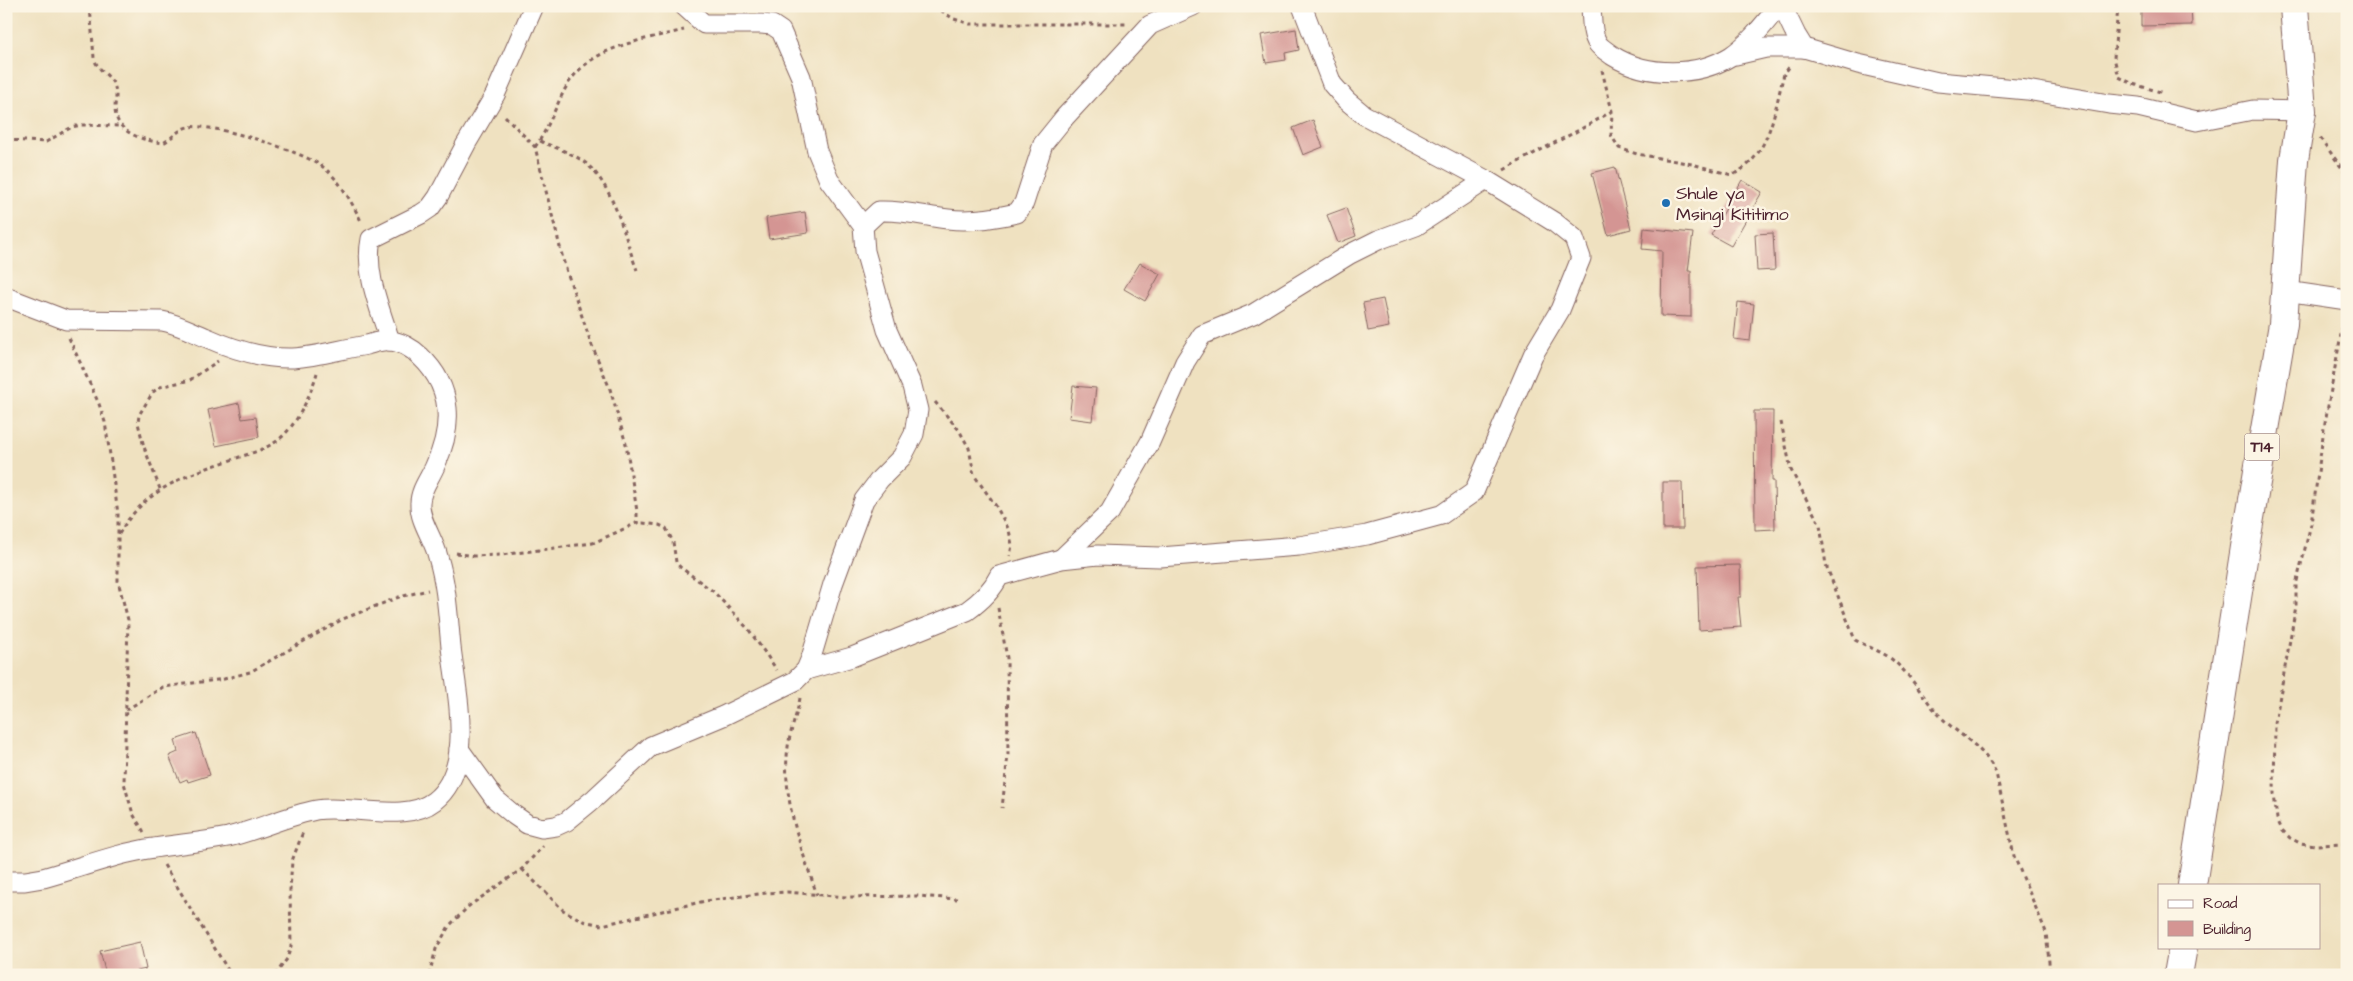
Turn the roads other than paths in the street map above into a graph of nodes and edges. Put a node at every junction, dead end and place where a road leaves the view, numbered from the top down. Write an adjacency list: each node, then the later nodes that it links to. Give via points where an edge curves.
1 (534, 6): 16 (street, via 495,95 430,208 371,239 368,251 373,288)
2 (684, 6): 12 (street, via 704,24 761,24 781,31 801,77 820,158 829,180)
3 (1193, 6): 12 (street, via 1150,25 1043,144 1024,203 1017,212 973,220 879,211)
4 (1302, 6): 11 (street, via 1332,84 1346,100 1364,115 1402,137)
5 (1591, 6): 9 (street, via 1592,26 1598,44 1625,63 1651,71 1677,72 1703,67)
6 (1780, 6): 8 (street); 9 (street, via 1750,40)
7 (2294, 6): 10 (highway, T14)
8 (1804, 48): 9 (street, via 1766,48); 10 (street, via 1938,82 2027,90 2138,106 2197,121 2253,110)
9 (1730, 56)
10 (2302, 111): 13 (highway, T14, via 2294,160)
11 (1486, 180): 17 (street, via 1416,226 1350,254 1253,314 1202,335 1185,362 1150,442 1110,512); 17 (street, via 1574,238 1581,258 1560,310 1529,363 1474,492 1441,515 1323,543 1200,555 1098,555)
12 (863, 226): 18 (street, via 866,251 885,322 912,386 918,410 914,434 902,457 864,500)
13 (2286, 291): 15 (street); 21 (highway, T14)
14 (6, 297): 16 (street, via 66,320 177,324 235,348 276,358 322,354)
15 (2346, 306)
16 (390, 341): 19 (street, via 406,346 420,356 444,393 449,417 446,439 419,506 434,542 446,587 459,708)
17 (1061, 560): 18 (street, via 997,580 981,601 967,611)
18 (799, 677): 19 (street, via 723,716 651,746 590,802 556,826 542,828 527,824 514,815 495,799)
19 (459, 749): 20 (street, via 445,789 426,806 413,810 315,810 231,836 154,848 43,878)
20 (6, 880)
21 (2192, 884)
22 (2183, 948): 23 (highway)
23 (2178, 975)

